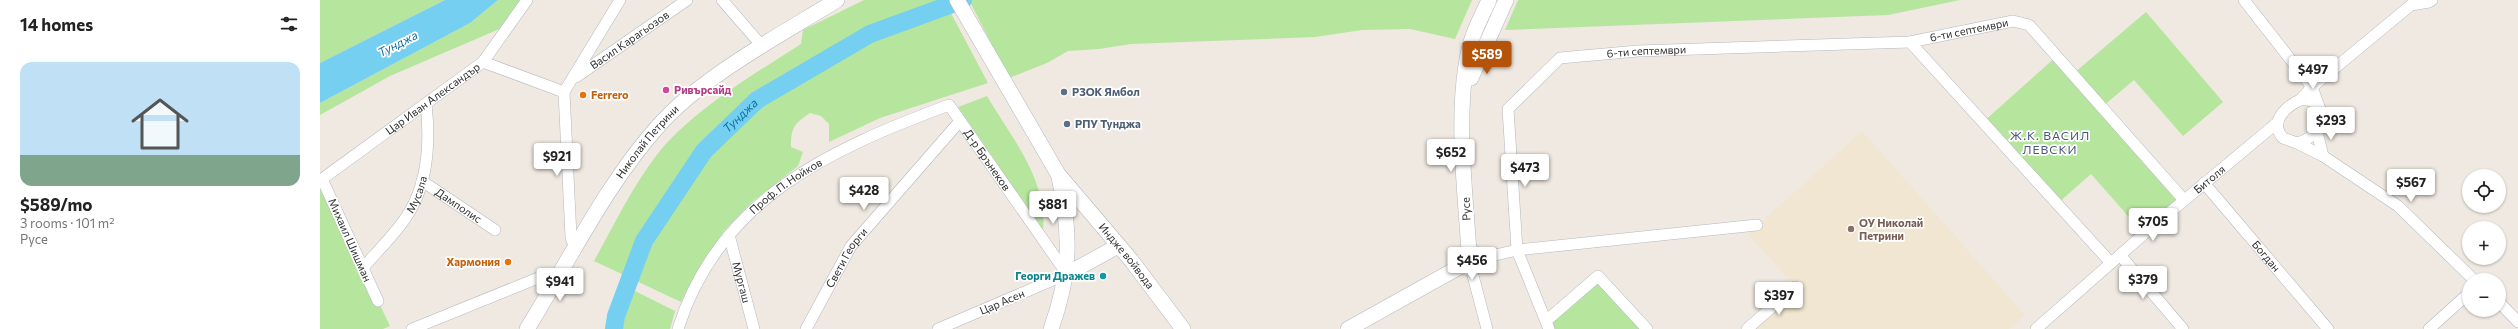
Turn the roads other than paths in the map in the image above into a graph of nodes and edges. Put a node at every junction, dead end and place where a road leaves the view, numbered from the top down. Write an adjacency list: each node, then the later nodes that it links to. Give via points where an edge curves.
1 (527, 0): 13 (street)
2 (620, 0): 14 (street)
3 (688, 0): 14 (street, Васил Карагьозов)
4 (722, 0): 12 (street)
5 (837, 0): 12 (street, Николай Петрини)
6 (957, 0): 29 (street, Индже войвода)
7 (1489, 0): 17 (street, Русе, via 1471,42)
8 (1506, 0): 17 (street)
9 (2244, 0): 15 (street)
10 (2432, 0): 15 (street, via 2411,5)
11 (1910, 42): 33 (street, 6-ти септември, via 2013,21 2029,24); 39 (street, 6-ти септември, via 1638,51 1560,58 1508,109); 42 (street)
12 (762, 46): 37 (street, Николай Петрини, via 700,89 662,122 630,161)
13 (483, 62): 16 (street, Цар Иван Александър); 19 (street, Цар Иван Александър)
14 (572, 80): 16 (street)
15 (2312, 88): 18 (street); 21 (street)
16 (564, 92): 37 (street, via 571,237)
17 (1464, 94): 41 (street, Русе, via 1462,125)
18 (2300, 100): 21 (street, via 2316,104); 23 (street, via 2282,112)
19 (426, 104): 30 (street, Цар Иван Александър); 31 (street, Мусала, via 429,134)
20 (949, 105): 22 (street, Д-р Брънеков); 36 (street, Проф. П. Нойков, via 878,131 797,174 757,205)
21 (2321, 112): 24 (street, via 2322,121)
22 (960, 121): 45 (street, Д-р Брънеков); 59 (street, Свети Георги, via 851,246)
23 (2278, 122): 25 (street, via 2277,128); 26 (street, Битоля)
24 (2317, 132): 27 (street, via 2308,140); 28 (street)
25 (2283, 138): 26 (street); 27 (street)
26 (2256, 140): 32 (street, Битоля)
27 (2297, 143): 28 (street)
28 (2323, 156): 44 (street, via 2398,206)
29 (1058, 174): 38 (street, Индже войвода); 45 (street, via 1067,214)
30 (322, 179): 43 (street, Михаил Шишман)
31 (422, 182): 35 (street, Дамполис); 43 (street, Мусала, via 410,212)
32 (2204, 183): 33 (street, Битоля); 68 (street, Богдан)
33 (2184, 200): 40 (street, Битоля)
34 (1757, 225): 39 (street)
35 (495, 230)
36 (729, 235): 57 (street, Проф. П. Нойков, via 701,276); 58 (street, Мургаш)
37 (578, 245): 46 (street, Николай Петрини)
38 (1118, 246): 45 (street); 61 (street, Индже войвода)
39 (1517, 250): 41 (street); 54 (street, 6-ти септември)
40 (2120, 256): 42 (street, Битоля); 67 (street)
41 (1470, 261): 52 (street); 63 (street, Русе)
42 (2111, 263): 66 (street, Битоля)
43 (363, 268): 49 (street, Михаил Шишман)
44 (2467, 273)
45 (1067, 274): 53 (street); 60 (street, Цар Асен)
46 (554, 285): 55 (street, via 538,278); 56 (street, Николай Петрини)
47 (1795, 286): 65 (street)
48 (2462, 299): 69 (street)
49 (378, 301)
50 (2506, 309): 51 (street)
51 (2518, 322)
52 (1368, 324): 62 (street)
53 (1054, 325)
54 (1548, 325): 64 (street, via 1598,276)
55 (412, 329)
56 (527, 329)
57 (678, 329)
58 (754, 329)
59 (806, 329)
60 (938, 329)
61 (1183, 329)
62 (1348, 329)
63 (1488, 329)
64 (1647, 329)
65 (1747, 329)
66 (2037, 329)
67 (2183, 329)
68 (2328, 329)
69 (2429, 329)

